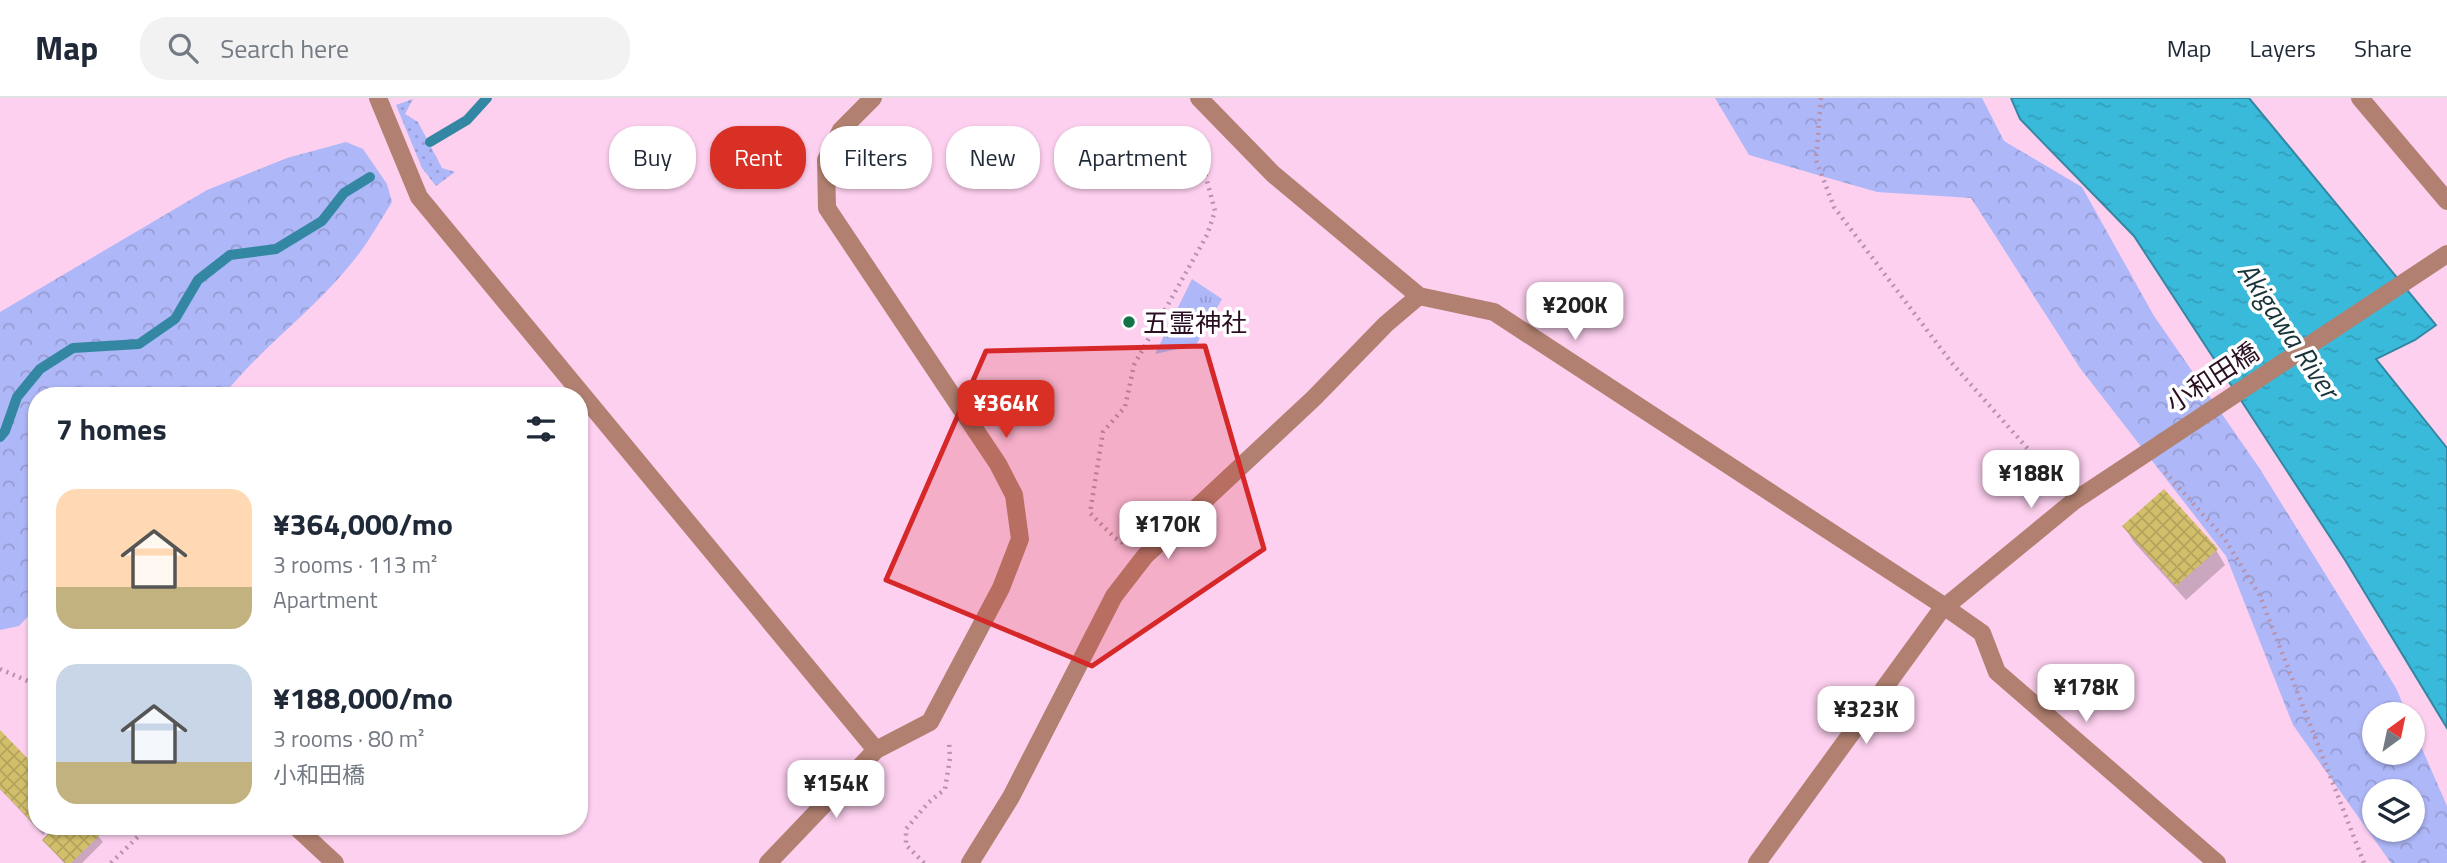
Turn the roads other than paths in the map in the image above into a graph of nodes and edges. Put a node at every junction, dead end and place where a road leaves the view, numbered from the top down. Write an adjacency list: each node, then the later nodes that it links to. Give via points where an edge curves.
1 (378, 98): 8 (street, via 419,197)
2 (873, 98): 10 (street, via 841,130 826,160 827,208 998,464 1014,495 1020,539 1001,588 930,722)
3 (1199, 98): 7 (street, via 1273,174)
4 (2360, 98): 5 (street)
5 (2447, 201)
6 (2447, 254): 16 (street, 小和田橋, via 2074,501 1945,607 1982,633 1997,672)
7 (1419, 296): 14 (street, via 1145,556 1114,596 1011,797); 15 (street, via 1494,312 1944,606)
8 (576, 387)
9 (588, 402): 10 (street)
10 (876, 750): 13 (street)
11 (305, 835): 12 (street)
12 (335, 863)
13 (768, 863)
14 (970, 863)
15 (1756, 863)
16 (2217, 863)

